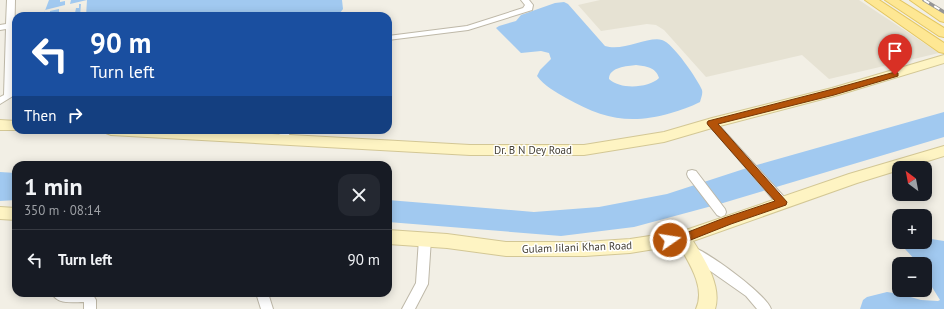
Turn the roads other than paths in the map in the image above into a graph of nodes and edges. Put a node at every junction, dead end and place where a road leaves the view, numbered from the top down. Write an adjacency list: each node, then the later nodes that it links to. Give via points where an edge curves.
1 (11, 0): 9 (street)
2 (525, 0): 12 (street, via 529,5 526,10 479,25)
3 (871, 0): 13 (main road)
4 (891, 0): 11 (main road)
5 (906, 0): 8 (main road)
6 (916, 0): 7 (main road)
7 (944, 18)
8 (944, 24)
9 (10, 25): 10 (street); 15 (street)
10 (0, 28)
11 (944, 33)
12 (392, 37)
13 (944, 49)
14 (944, 59): 17 (main road, Dr. B N Dey Road, via 841,90)
15 (12, 95): 16 (street)
16 (0, 101)
17 (712, 123): 21 (main road, Dr. B N Dey Road, via 664,137 584,150 562,151 470,150); 24 (street)
18 (0, 125): 19 (main road)
19 (12, 126)
20 (251, 134): 21 (main road, Dr. B N Dey Road)
21 (285, 135)
22 (944, 151): 24 (main road, Gulam Jilani Khan Road)
23 (692, 174): 25 (street)
24 (778, 198): 30 (main road, Gulam Jilani Khan Road, via 728,221)
25 (722, 212)
26 (0, 213): 27 (main road)
27 (12, 214)
28 (392, 237): 29 (main road, Gulam Jilani Khan Road)
29 (425, 239): 30 (main road, Gulam Jilani Khan Road, via 506,249 585,249); 35 (street, via 422,284)
30 (687, 244): 36 (main road, via 704,275 709,294); 37 (street, via 750,292)
31 (88, 297): 33 (street)
32 (263, 297): 34 (street)
33 (90, 309)
34 (267, 309)
35 (408, 309)
36 (705, 309)
37 (765, 309)

